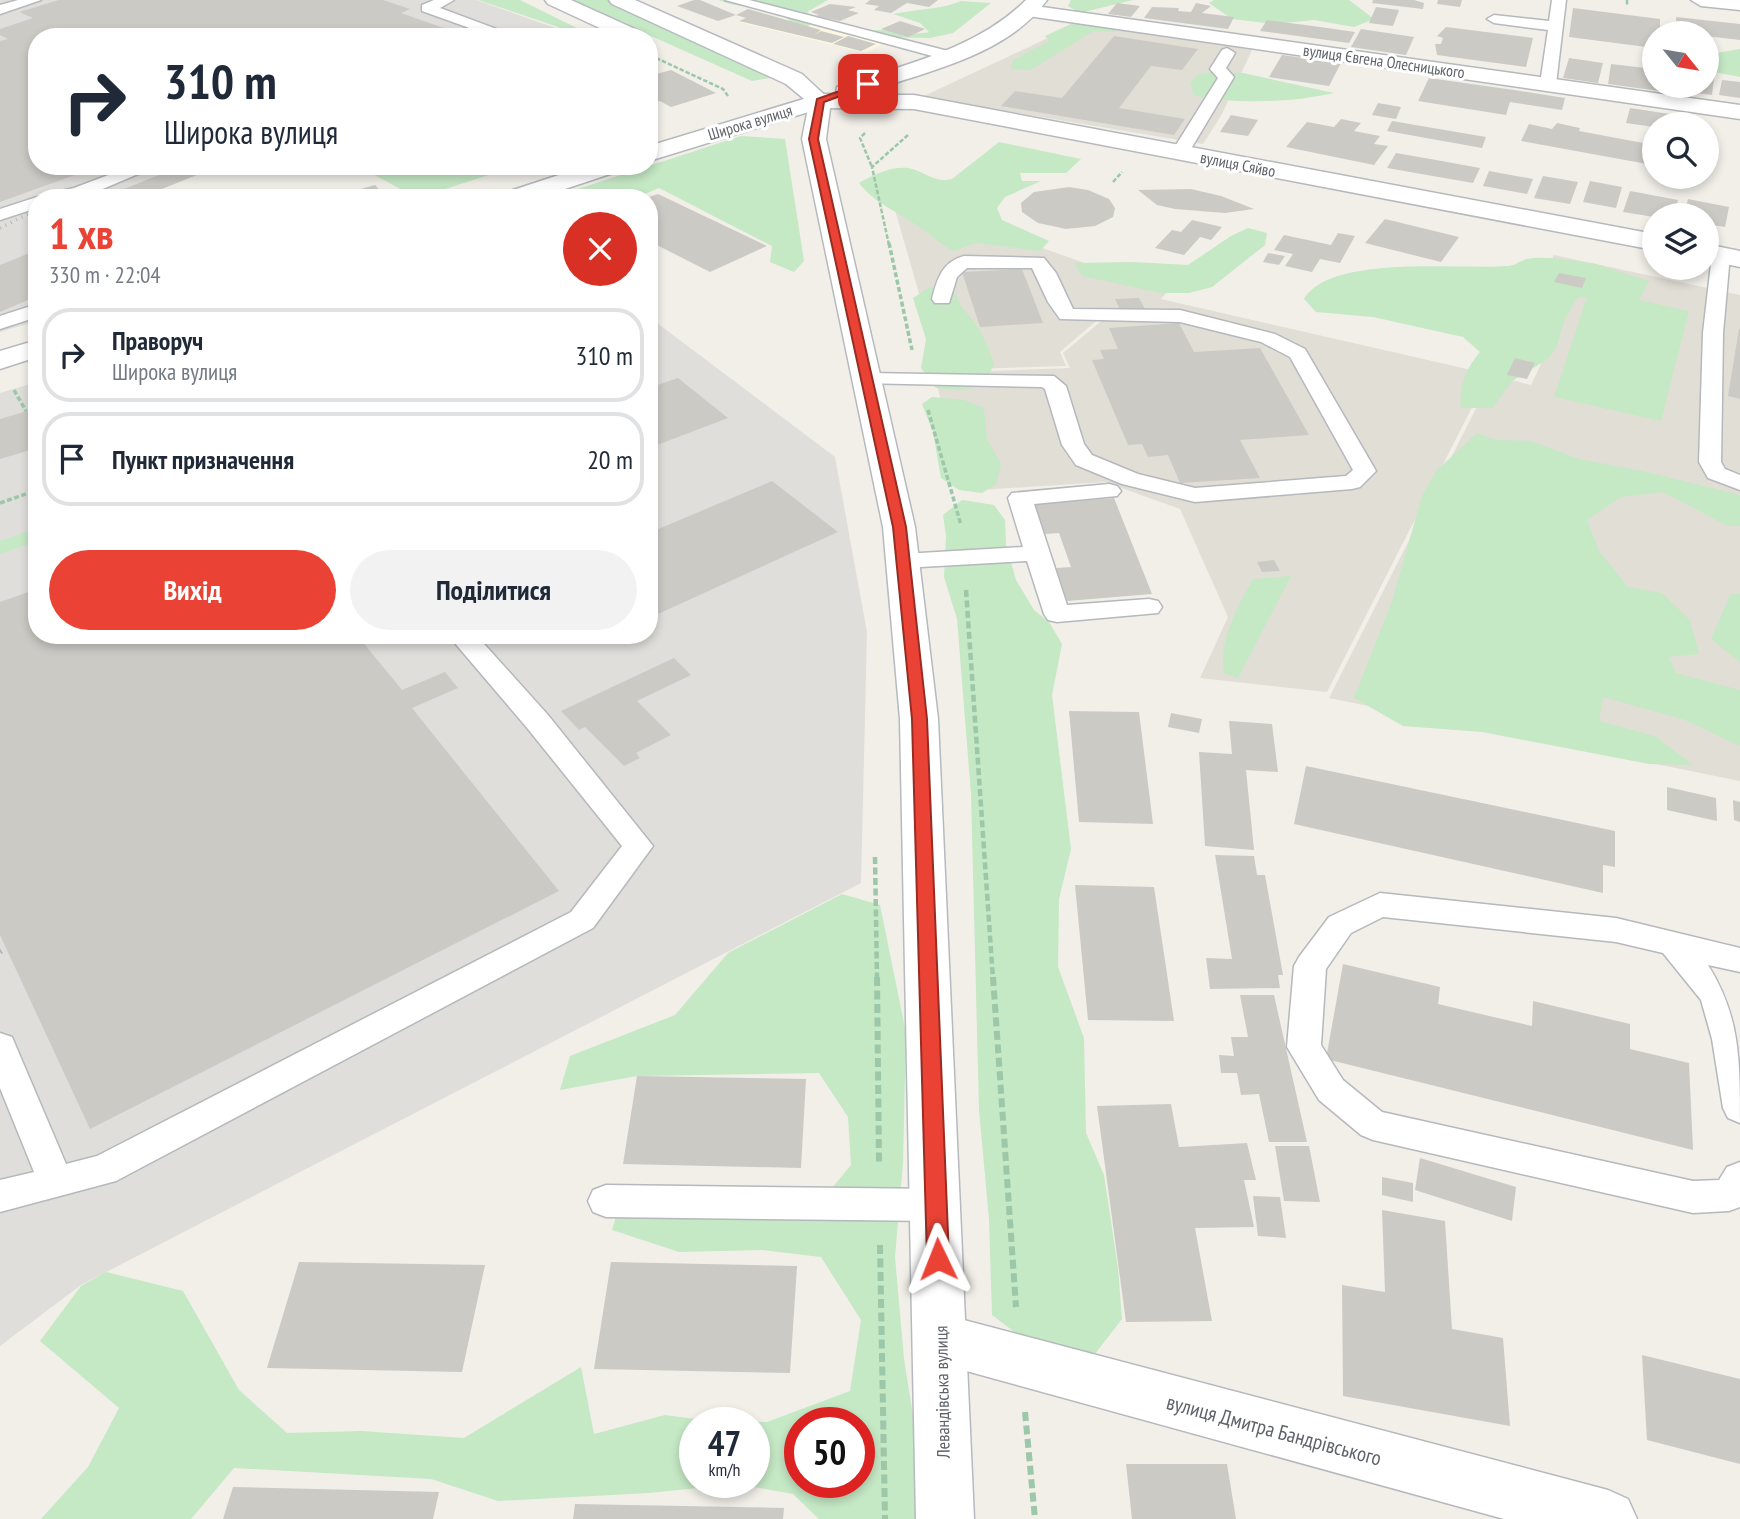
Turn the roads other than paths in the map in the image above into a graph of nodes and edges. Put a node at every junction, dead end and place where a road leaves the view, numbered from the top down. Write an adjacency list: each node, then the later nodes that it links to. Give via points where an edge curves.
1 (34, 0): 10 (lane)
2 (447, 0): 13 (lane, via 427,8)
3 (555, 0): 14 (street)
4 (619, 0): 19 (street, via 794,79)
5 (732, 0): 16 (lane)
6 (1559, 0): 12 (lane)
7 (1701, 0): 8 (street)
8 (1740, 4)
9 (1033, 5): 16 (street, Широка вулиця, via 997,33); 17 (street, вулиця Євгена Олесницького)
10 (0, 10)
11 (1494, 19): 12 (lane)
12 (1556, 26): 17 (lane)
13 (485, 28)
14 (617, 28)
15 (1227, 53): 22 (lane, via 1217,69 1226,77)
16 (947, 55): 19 (street, Широка вулиця)
17 (1548, 83): 20 (street, вулиця Євгена Олесницького)
18 (769, 92): 19 (street, вулиця Сяйво)
19 (820, 101): 21 (street, Широка вулиця); 22 (street, вулиця Сяйво, via 914,102); 36 (street, Левандівська вулиця, via 814,139)
20 (1740, 111)
21 (658, 151)
22 (1180, 153): 29 (street, вулиця Сяйво)
23 (124, 175): 25 (lane)
24 (583, 175): 26 (street)
25 (88, 189)
26 (541, 189)
27 (28, 205): 28 (lane)
28 (0, 215)
29 (1642, 240)
30 (1723, 255): 37 (lane, via 1713,333 1710,462 1716,473)
31 (942, 299): 36 (lane, via 953,266 1037,261 1044,267 1057,307 1067,315 1180,316 1268,338 1298,353 1365,471 1352,482 1195,495 1130,479 1084,460 1073,445 1055,386 1046,381)
32 (28, 313): 33 (lane)
33 (0, 323)
34 (28, 354): 35 (street)
35 (4, 370)
36 (867, 379): 40 (street, Левандівська вулиця)
37 (1740, 483)
38 (1109, 491): 39 (lane, via 1020,498)
39 (1037, 553): 40 (lane); 41 (lane, via 1057,614)
40 (903, 561): 51 (street, Левандівська вулиця, via 919,719)
41 (1149, 607)
42 (469, 644): 48 (lane, via 638,846 582,920 104,1170)
43 (1675, 947): 44 (lane); 46 (lane, via 1716,995 1729,1039); 47 (lane, via 1616,930 1380,905 1340,925 1310,966 1304,1047 1331,1090 1373,1125 1693,1197 1729,1195)
44 (1740, 960)
45 (0, 1047): 48 (lane)
46 (1740, 1108)
47 (1740, 1178)
48 (56, 1182): 49 (lane)
49 (0, 1196)
50 (606, 1200): 51 (lane)
51 (936, 1205): 52 (street, Левандівська вулиця)
52 (941, 1339): 53 (street, Левандівська вулиця); 54 (street, вулиця Дмитра Бандрівського)
53 (945, 1519)
54 (1608, 1519)

